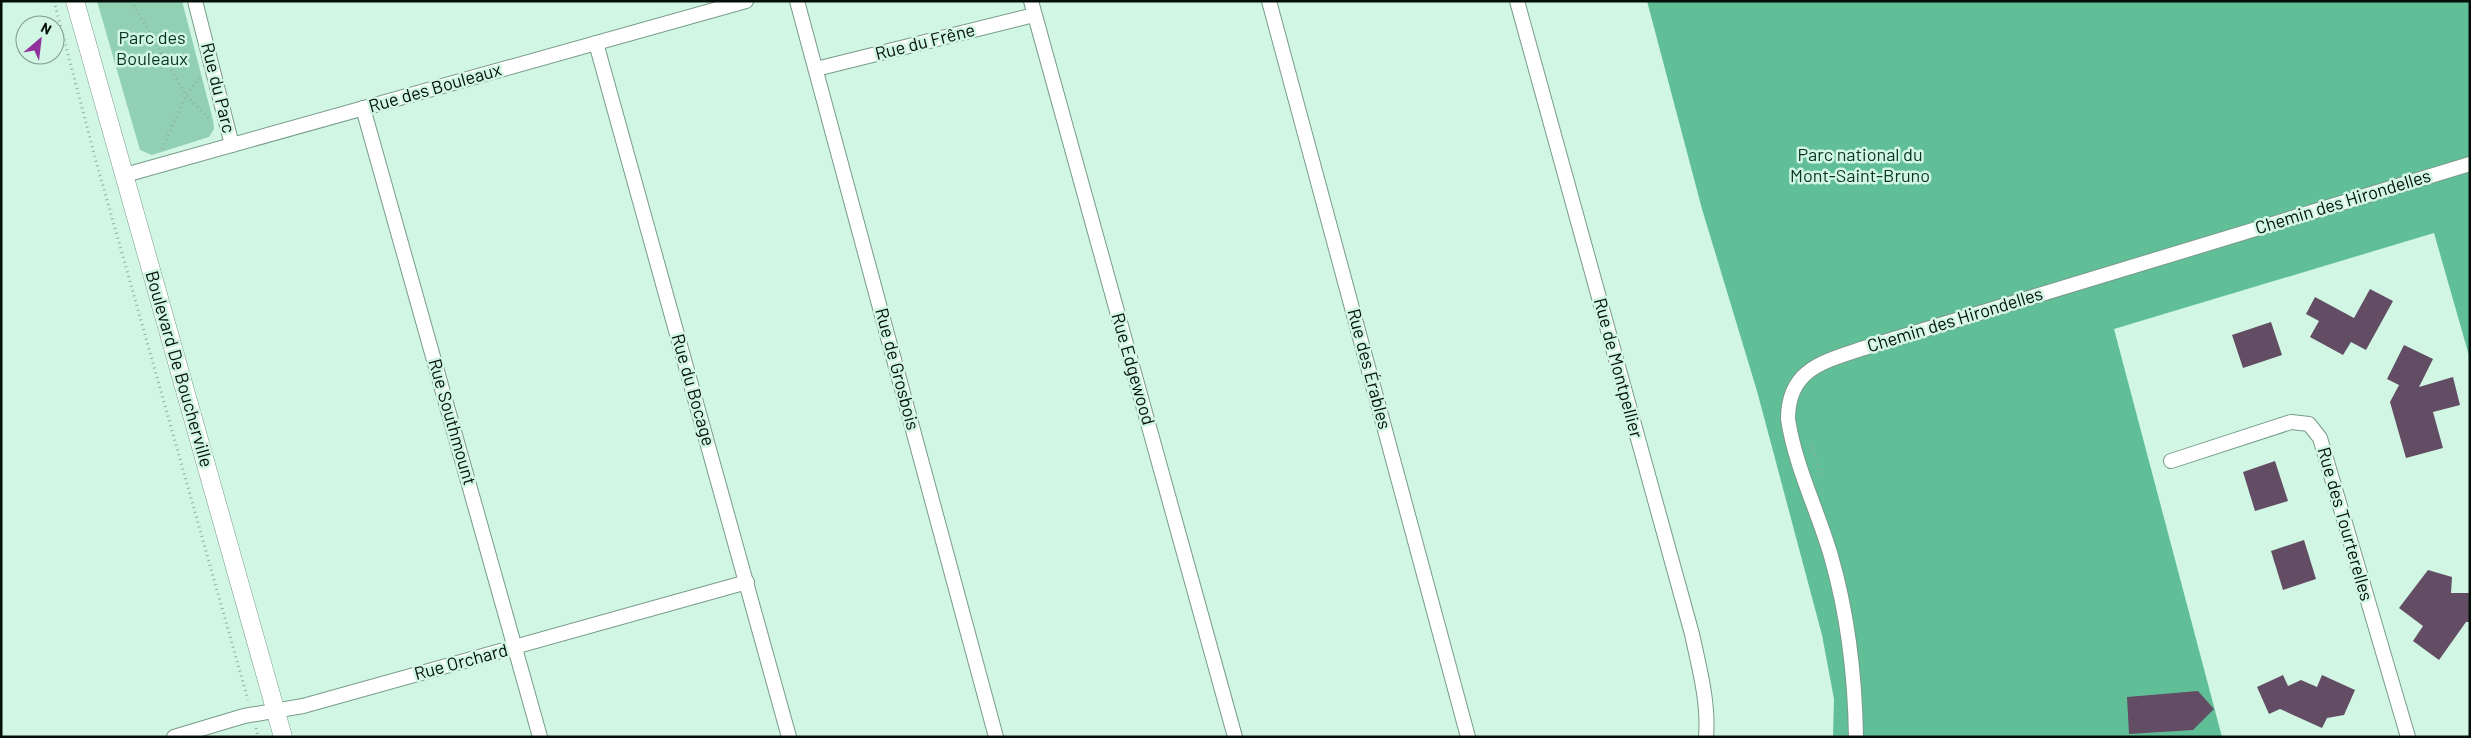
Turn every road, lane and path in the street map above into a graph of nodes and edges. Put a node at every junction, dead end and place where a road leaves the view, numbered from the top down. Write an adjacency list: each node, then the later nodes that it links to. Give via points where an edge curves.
1 (54, 1): 25 (path, Boulevard De Boucherville)
2 (75, 1): 19 (street, Boulevard De Boucherville)
3 (131, 1): 13 (path)
4 (195, 1): 11 (street, Rue du Parc)
5 (746, 1): 10 (street, Rue des Bouleaux)
6 (797, 1): 12 (street, Rue de Grosbois)
7 (1269, 1): 35 (street, Rue des Érables)
8 (1517, 1): 36 (street, Rue de Montpellier, via 1692,634 1708,724)
9 (1032, 8): 12 (street, Rue du Frêne); 34 (street, Rue Edgewood)
10 (596, 43): 14 (street, Rue des Bouleaux); 23 (street, Rue du Bocage)
11 (211, 62): 13 (path); 16 (street, Rue du Parc)
12 (816, 69): 33 (street, Rue de Grosbois)
13 (186, 95): 15 (path); 17 (path, via 161,152)
14 (363, 108): 16 (street, Rue des Bouleaux); 24 (street, Rue Southmount)
15 (213, 124)
16 (232, 145): 17 (street, Rue des Bouleaux)
17 (164, 164): 19 (street, Rue des Bouleaux)
18 (2470, 164): 37 (street, Chemin des Hirondelles, via 1861,349 1830,359 1805,373 1793,388 1788,419 1840,589 1851,663)
19 (125, 175): 26 (street, Boulevard De Boucherville)
20 (1809, 438): 22 (path)
21 (2171, 460): 38 (street, Rue des Tourterelles, via 2291,422 2309,424 2320,438)
22 (1824, 483)
23 (747, 582): 24 (street, Rue Orchard); 32 (street, Rue du Bocage)
24 (515, 647): 26 (street, Rue Orchard, via 303,706); 31 (street, Rue Southmount)
25 (247, 697)
26 (276, 710): 28 (street, Rue Orchard); 30 (street, Boulevard De Boucherville)
27 (257, 731): 29 (path)
28 (174, 737)
29 (258, 737)
30 (283, 737)
31 (540, 737)
32 (789, 737)
33 (996, 737)
34 (1235, 737)
35 (1468, 737)
36 (1706, 737)
37 (1856, 737)
38 (2408, 737)

